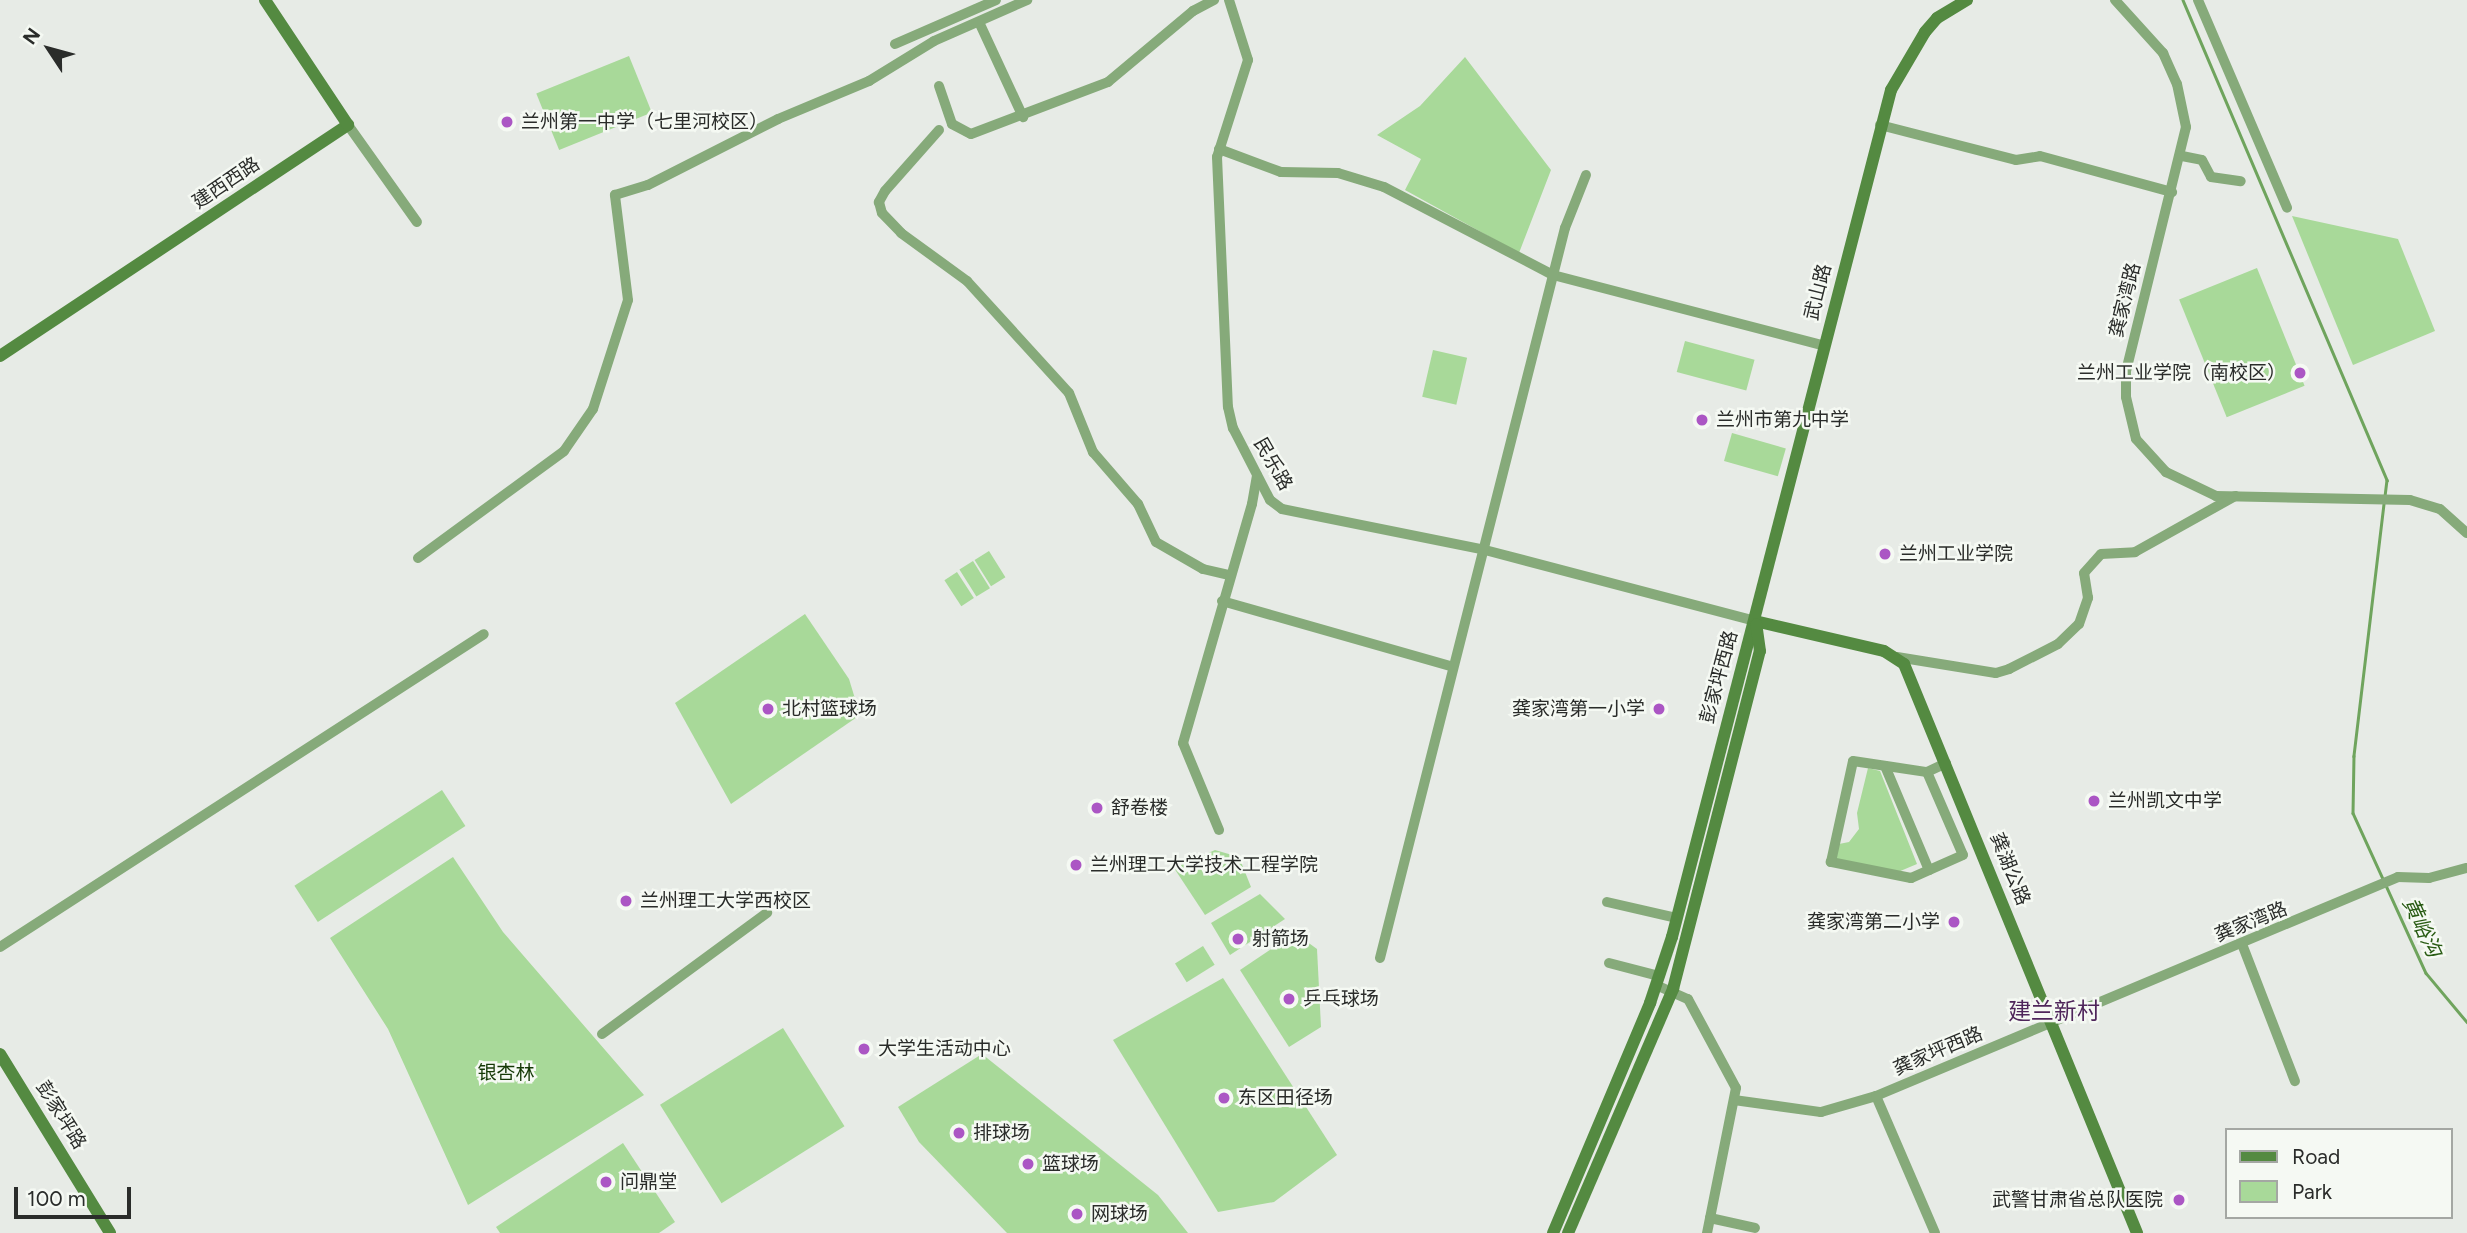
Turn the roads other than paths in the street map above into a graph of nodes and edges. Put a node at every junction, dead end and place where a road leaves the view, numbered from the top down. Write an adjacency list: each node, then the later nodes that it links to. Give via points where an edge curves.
1 (265, 0): 13 (main road)
2 (996, 0): 10 (street)
3 (1027, 0): 9 (street)
4 (1214, 0): 12 (street, via 1193,10 1108,82)
5 (1229, 0): 16 (street, 民乐路, via 1248,60)
6 (1967, 0): 14 (main road, 武山路, via 1937,18 1913,48 1891,90)
7 (2115, 0): 17 (street, 龚家湾路, via 2163,53 2177,84 2186,127)
8 (2198, 0): 21 (street)
9 (979, 22): 12 (street); 30 (street, via 934,41 869,81 778,119 648,186 615,195 628,300 593,409 564,451)
10 (895, 44)
11 (939, 86): 12 (street, via 952,124 960,132 971,134)
12 (1023, 117)
13 (348, 125): 22 (street); 25 (main road, 建西西路)
14 (1880, 125): 20 (street, via 2016,160 2040,156); 24 (main road, 武山路)
15 (939, 130): 31 (street, via 885,191 879,202 882,213 901,233 967,281 1069,393 1093,452 1138,504 1156,542 1203,569)
16 (1219, 149): 23 (street, via 1281,172 1338,173 1384,187); 26 (street, 民乐路, via 1228,407 1233,428)
17 (2182, 156): 19 (street, via 2202,160 2211,177); 20 (street, 龚家湾路)
18 (1586, 175): 23 (street)
19 (2241, 181)
20 (2172, 192): 27 (street, 龚家湾路, via 2126,371 2130,419 2136,439 2166,472 2196,490)
21 (2287, 208)
22 (417, 222)
23 (1553, 275): 24 (street); 29 (street)
24 (1825, 346): 33 (main road, 武山路)
25 (0, 356)
26 (1257, 475): 29 (street, 民乐路, via 1270,500 1282,509); 31 (street)
27 (2235, 496): 28 (street, 龚家湾路, via 2378,499 2434,506 2454,517); 35 (street, via 2135,552 2101,554 2084,573 2088,598 2079,624 2058,644 2009,670 1996,674)
28 (2467, 533)
29 (1485, 550): 33 (street, 民乐路); 36 (street)
30 (418, 558)
31 (1228, 575): 32 (street)
32 (1222, 601): 36 (street); 40 (street, via 1183,743)
33 (1755, 621): 35 (main road); 45 (main road, 彭家坪西路); 51 (main road, 彭家坪西路, via 1759,650)
34 (484, 634): 47 (street)
35 (1897, 657): 37 (main road, 龚湖公路)
36 (1453, 667): 48 (street)
37 (1946, 763): 39 (street); 52 (main road, 龚湖公路)
38 (1885, 766): 39 (street); 42 (street); 42 (street, via 1853,761 1831,862 1911,878)
39 (1927, 772): 42 (street, via 1963,855)
40 (1219, 830)
41 (2467, 868): 46 (street, 龚家湾路, via 2429,878 2398,877)
42 (1928, 870)
43 (1607, 902): 45 (street)
44 (767, 913): 53 (street)
45 (1677, 918): 50 (main road, 彭家坪西路)
46 (2242, 944): 52 (street, 龚家湾路); 55 (street)
47 (0, 947)
48 (1380, 958)
49 (1609, 963): 50 (street)
50 (1657, 981): 51 (street); 61 (main road, 彭家坪西路)
51 (1673, 989): 57 (street, via 1688,999 1731,1072); 62 (main road, 彭家坪西路)
52 (2052, 1023): 56 (street, 龚家坪西路); 65 (main road, 龚湖公路)
53 (602, 1034)
54 (0, 1054): 60 (main road, 彭家坪路)
55 (2295, 1082)
56 (1876, 1096): 57 (street, 龚家坪西路, via 1821,1112); 64 (street, 龚家坪西路)
57 (1734, 1100): 58 (street)
58 (1710, 1218): 59 (street); 63 (street)
59 (1755, 1228)
60 (110, 1233)
61 (1553, 1233)
62 (1568, 1233)
63 (1707, 1233)
64 (1935, 1233)
65 (2137, 1233)

